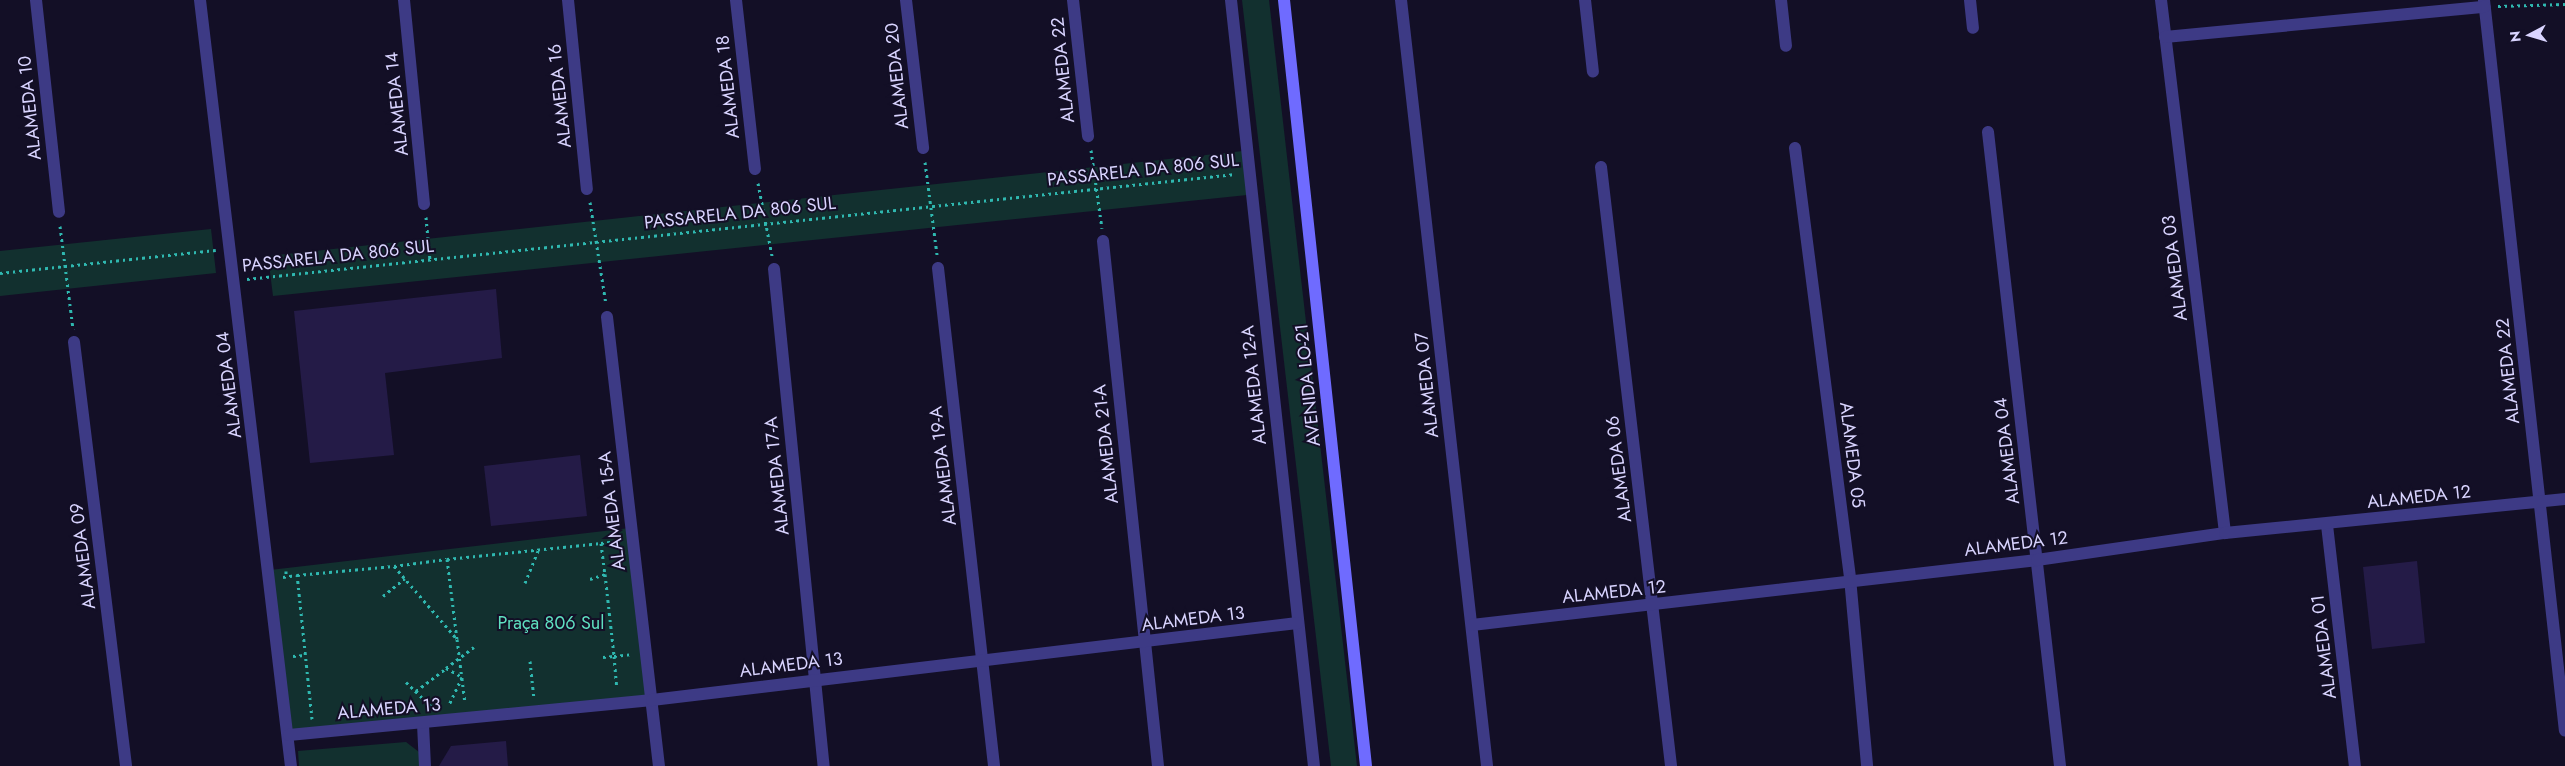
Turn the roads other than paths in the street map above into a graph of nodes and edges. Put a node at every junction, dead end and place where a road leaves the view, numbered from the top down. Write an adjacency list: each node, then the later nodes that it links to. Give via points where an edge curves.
1 (36, 0): 28 (street, ALAMEDA 10)
2 (200, 0): 49 (street, ALAMEDA 04)
3 (404, 0): 27 (street, ALAMEDA 14)
4 (568, 0): 26 (street, ALAMEDA 16)
5 (736, 0): 25 (street, ALAMEDA 18)
6 (906, 0): 22 (street, ALAMEDA 20)
7 (1073, 0): 21 (street, ALAMEDA 22)
8 (1231, 0): 41 (street, ALAMEDA 12-A)
9 (1284, 0): 58 (street, AVENIDA LO-21)
10 (1401, 0): 42 (street, ALAMEDA 07)
11 (1585, 0): 19 (street)
12 (1781, 0): 18 (street)
13 (1970, 0): 16 (street)
14 (2161, 0): 17 (street, ALAMEDA 03)
15 (2484, 4): 17 (street); 35 (street, ALAMEDA 22)
16 (1973, 28)
17 (2165, 37): 37 (street, ALAMEDA 03)
18 (1786, 46)
19 (1593, 72)
20 (1988, 132): 38 (street, ALAMEDA 04)
21 (1088, 136)
22 (923, 148)
23 (1795, 148): 39 (street, ALAMEDA 05)
24 (1601, 167): 40 (street, ALAMEDA 06)
25 (755, 170)
26 (587, 189)
27 (424, 204)
28 (59, 212)
29 (1103, 241): 43 (street, ALAMEDA 21-A)
30 (938, 268): 44 (street, ALAMEDA 19-A)
31 (774, 269): 45 (street, ALAMEDA 17-A)
32 (607, 317): 46 (street, ALAMEDA 15-A)
33 (74, 342): 50 (street, ALAMEDA 09)
34 (2565, 499): 35 (street, ALAMEDA 12)
35 (2540, 502): 36 (street, ALAMEDA 12); 48 (street, ALAMEDA 22)
36 (2327, 525): 37 (street, ALAMEDA 12); 63 (street, ALAMEDA 01)
37 (2225, 533): 38 (street, ALAMEDA 12)
38 (2037, 560): 39 (street, ALAMEDA 12); 62 (street, ALAMEDA 04)
39 (1850, 578): 40 (street, ALAMEDA 12); 61 (street, ALAMEDA 05)
40 (1653, 605): 42 (street, ALAMEDA 12); 60 (street, ALAMEDA 06)
41 (1297, 623): 43 (street, ALAMEDA 13); 57 (street, ALAMEDA 12-A)
42 (1472, 625): 59 (street, ALAMEDA 07)
43 (1144, 643): 44 (street, ALAMEDA 13); 56 (street, ALAMEDA 21-A)
44 (983, 659): 45 (street, ALAMEDA 13); 55 (street, ALAMEDA 19-A)
45 (815, 680): 46 (street, ALAMEDA 13); 54 (street, ALAMEDA 17-A)
46 (652, 700): 47 (street, ALAMEDA 13); 53 (street, ALAMEDA 15-A)
47 (426, 718): 49 (street, ALAMEDA 13); 52 (street)
48 (2565, 730)
49 (289, 735): 51 (street, ALAMEDA 04)
50 (126, 766)
51 (290, 766)
52 (425, 766)
53 (659, 766)
54 (824, 766)
55 (994, 766)
56 (1158, 766)
57 (1314, 766)
58 (1366, 766)
59 (1487, 766)
60 (1671, 766)
61 (1867, 766)
62 (2060, 766)
63 (2355, 766)

